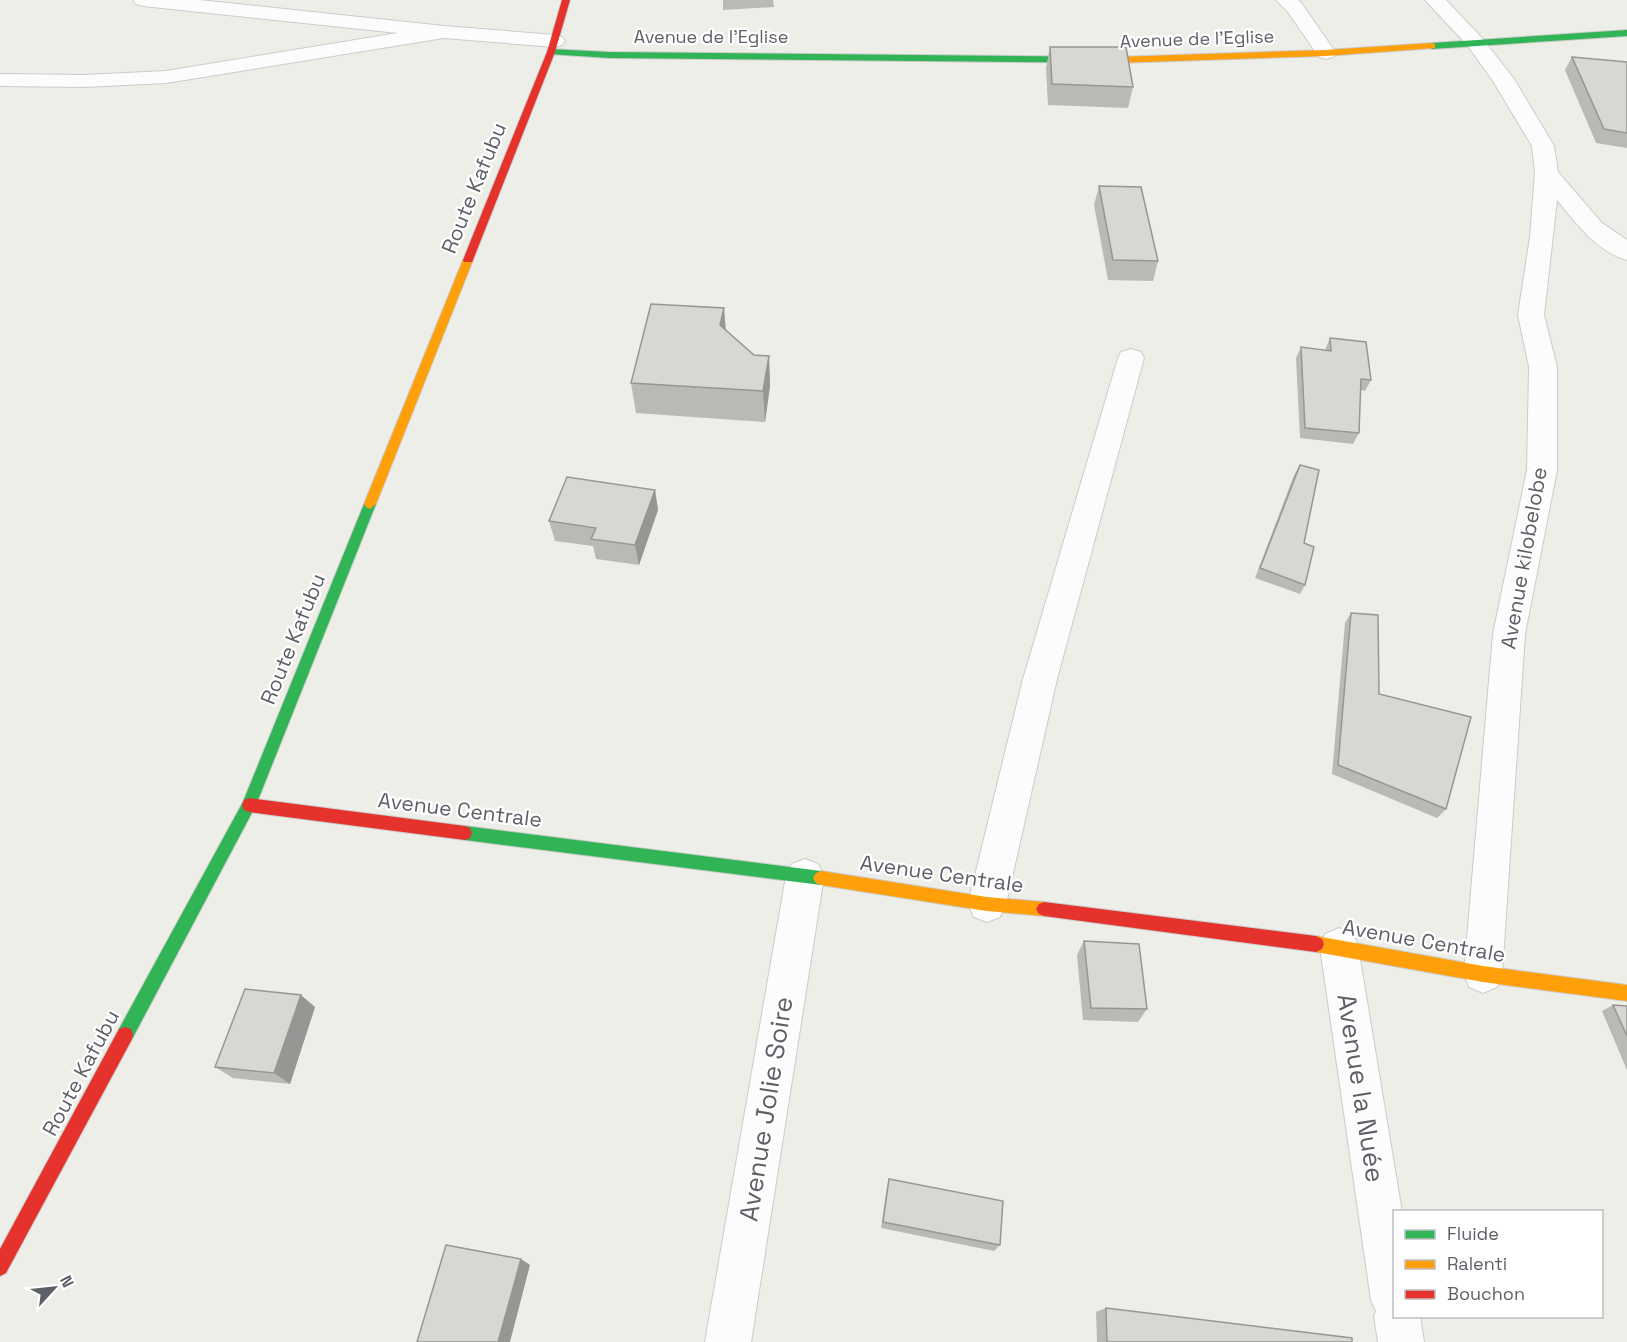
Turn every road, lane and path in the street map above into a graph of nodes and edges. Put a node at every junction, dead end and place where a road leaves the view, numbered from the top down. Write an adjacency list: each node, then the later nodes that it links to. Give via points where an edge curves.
1 (143, 0): 5 (street)
2 (566, 0): 8 (street, Route Kafubu)
3 (1286, 0): 9 (street)
4 (1435, 0): 7 (street, Avenue kilobelobe)
5 (444, 32): 8 (street); 10 (street, via 166,77)
6 (1627, 33): 7 (street, Avenue de l'Eglise)
7 (1475, 42): 9 (street, Avenue de l'Eglise); 11 (street, Avenue kilobelobe, via 1503,79 1543,146)
8 (553, 46): 9 (street, Avenue de l'Eglise, via 609,55 1102,60); 14 (street, Route Kafubu)
9 (1326, 53)
10 (0, 80)
11 (1547, 173): 12 (street, via 1593,228); 18 (street, Avenue kilobelobe, via 1531,315 1543,367 1542,470 1509,633)
12 (1627, 252)
13 (1131, 358): 16 (street, via 1040,679)
14 (249, 805): 15 (street, Avenue Centrale); 20 (street, Route Kafubu)
15 (805, 876): 16 (street, Avenue Centrale); 24 (street, Avenue Jolie Soire)
16 (987, 904): 17 (street, Avenue Centrale)
17 (1339, 947): 18 (street, Avenue Centrale); 22 (street, Avenue la Nuée)
18 (1483, 974): 19 (street, Avenue Centrale)
19 (1627, 993)
20 (12, 1219): 21 (street, Route Kafubu)
21 (0, 1268)
22 (1393, 1286)
23 (1397, 1318): 25 (street)
24 (728, 1342)
25 (1401, 1342)

